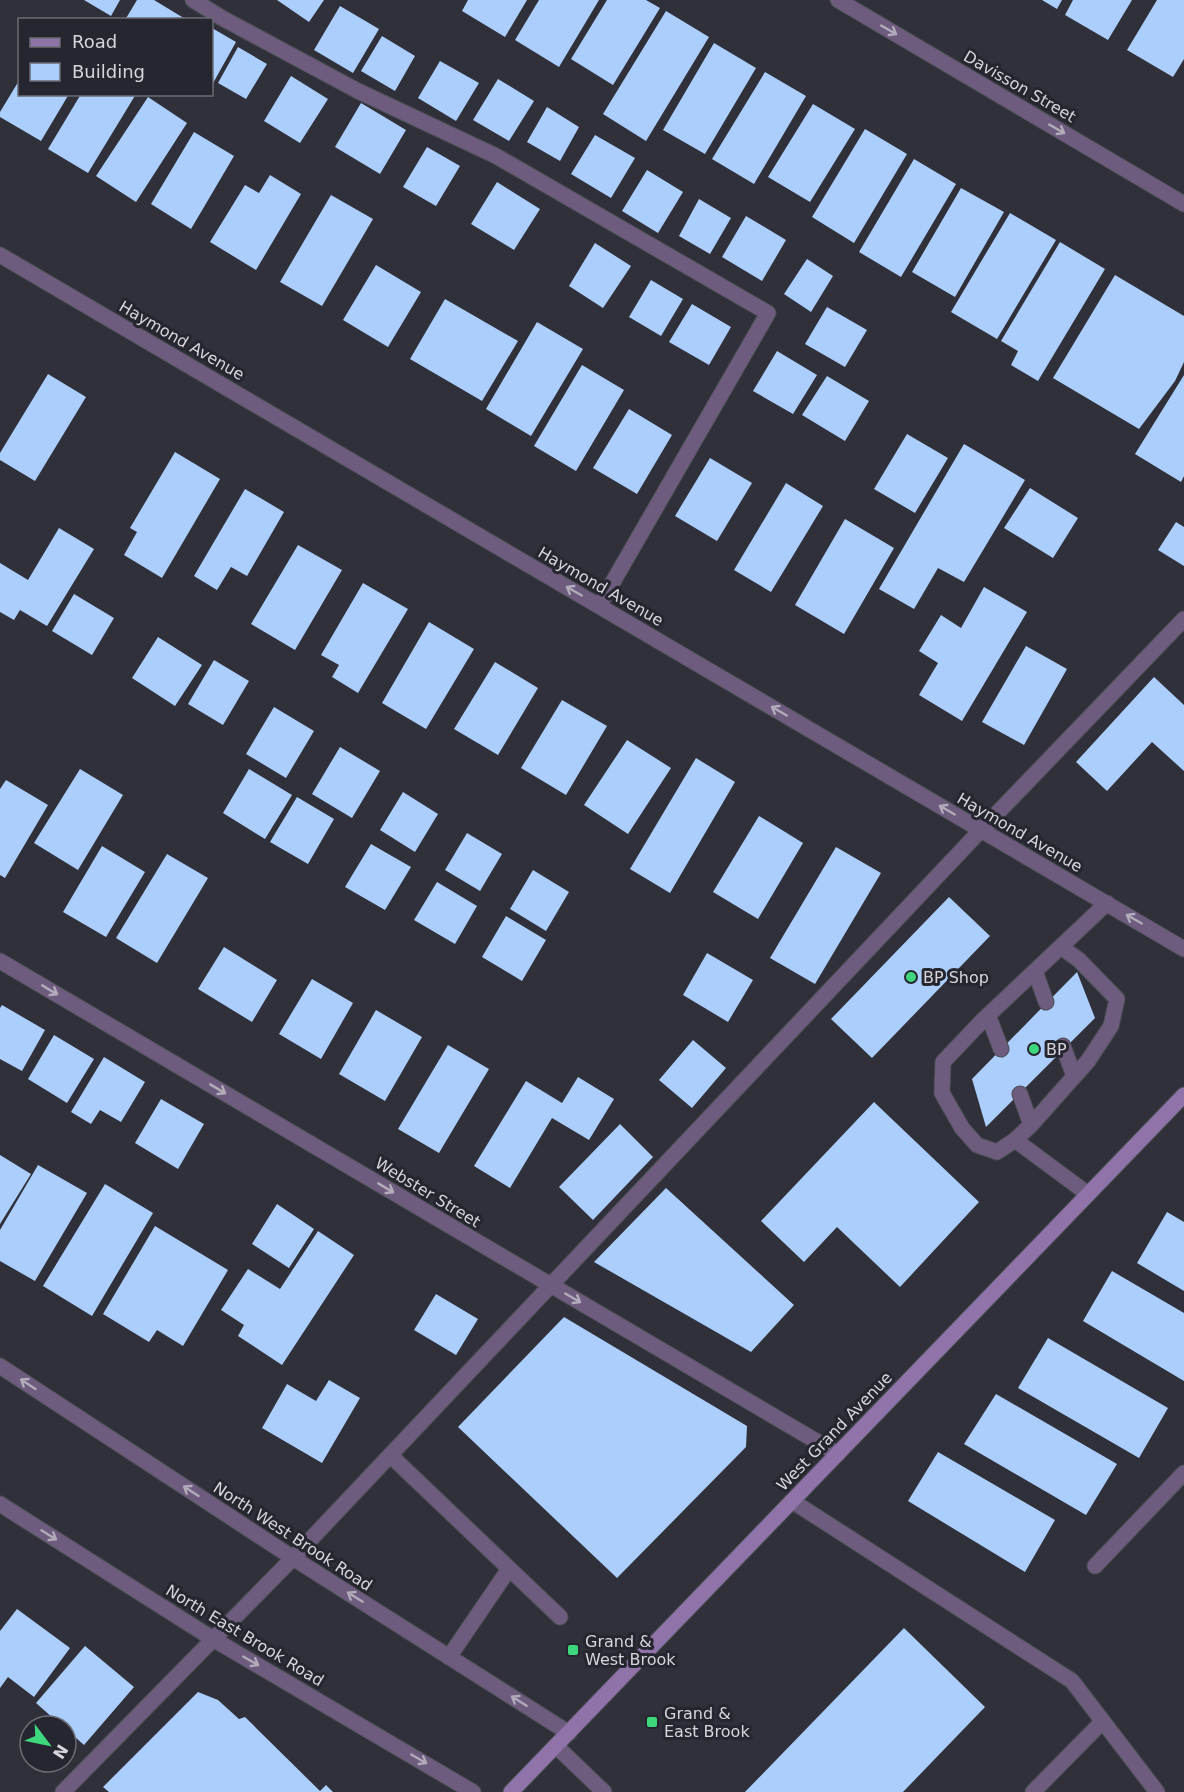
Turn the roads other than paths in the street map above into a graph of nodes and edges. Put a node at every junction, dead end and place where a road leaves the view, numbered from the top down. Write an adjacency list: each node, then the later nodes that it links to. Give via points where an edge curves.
1 (193, 0): 5 (street, via 358,91 496,156 768,313)
2 (838, 0): 3 (street, Davisson Street, one-way to 3)
3 (1184, 204)
4 (0, 255): 5 (street, Haymond Avenue, one-way to 4)
5 (599, 606): 7 (street, Haymond Avenue, one-way to 5)
6 (1184, 619): 7 (street)
7 (981, 830): 8 (street, Haymond Avenue); 23 (street)
8 (1107, 903): 9 (street); 10 (street, Haymond Avenue, one-way to 8)
9 (1061, 947): 12 (street); 17 (street, via 1117,999 1111,1026)
10 (1184, 949)
11 (0, 961): 23 (street, Webster Street, one-way to 23)
12 (1035, 971): 13 (street); 14 (street)
13 (1046, 1002)
14 (988, 1015): 16 (street); 21 (street, via 943,1062 942,1092 962,1128 977,1145 997,1152)
15 (1063, 1046): 17 (street)
16 (1001, 1048)
17 (1074, 1076): 20 (street)
18 (1020, 1094): 20 (street)
19 (1184, 1095): 22 (main road, West Grand Avenue)
20 (1031, 1125): 21 (street)
21 (1015, 1140): 22 (street)
22 (1088, 1194): 25 (main road, West Grand Avenue)
23 (551, 1285): 25 (street, Webster Street, one-way to 25); 26 (street)
24 (0, 1366): 30 (street, North West Brook Road, one-way to 24)
25 (838, 1454): 28 (main road, West Grand Avenue)
26 (390, 1455): 30 (street); 32 (street)
27 (1184, 1473): 31 (street)
28 (792, 1501): 36 (street, via 1072,1681); 37 (main road, West Grand Avenue)
29 (0, 1504): 34 (street, North East Brook Road, one-way to 34)
30 (293, 1558): 34 (street); 35 (street, North West Brook Road, one-way to 30)
31 (1095, 1566)
32 (509, 1569): 33 (street); 35 (street)
33 (560, 1617)
34 (213, 1639): 39 (street); 40 (street, North East Brook Road, one-way to 40)
35 (449, 1657): 37 (street, North West Brook Road, one-way to 35)
36 (1103, 1721): 43 (street); 44 (street)
37 (569, 1733): 38 (main road, West Grand Avenue)
38 (555, 1746): 41 (main road, West Grand Avenue); 42 (street)
39 (63, 1792)
40 (473, 1792)
41 (511, 1792)
42 (604, 1792)
43 (1033, 1792)
44 (1157, 1792)

